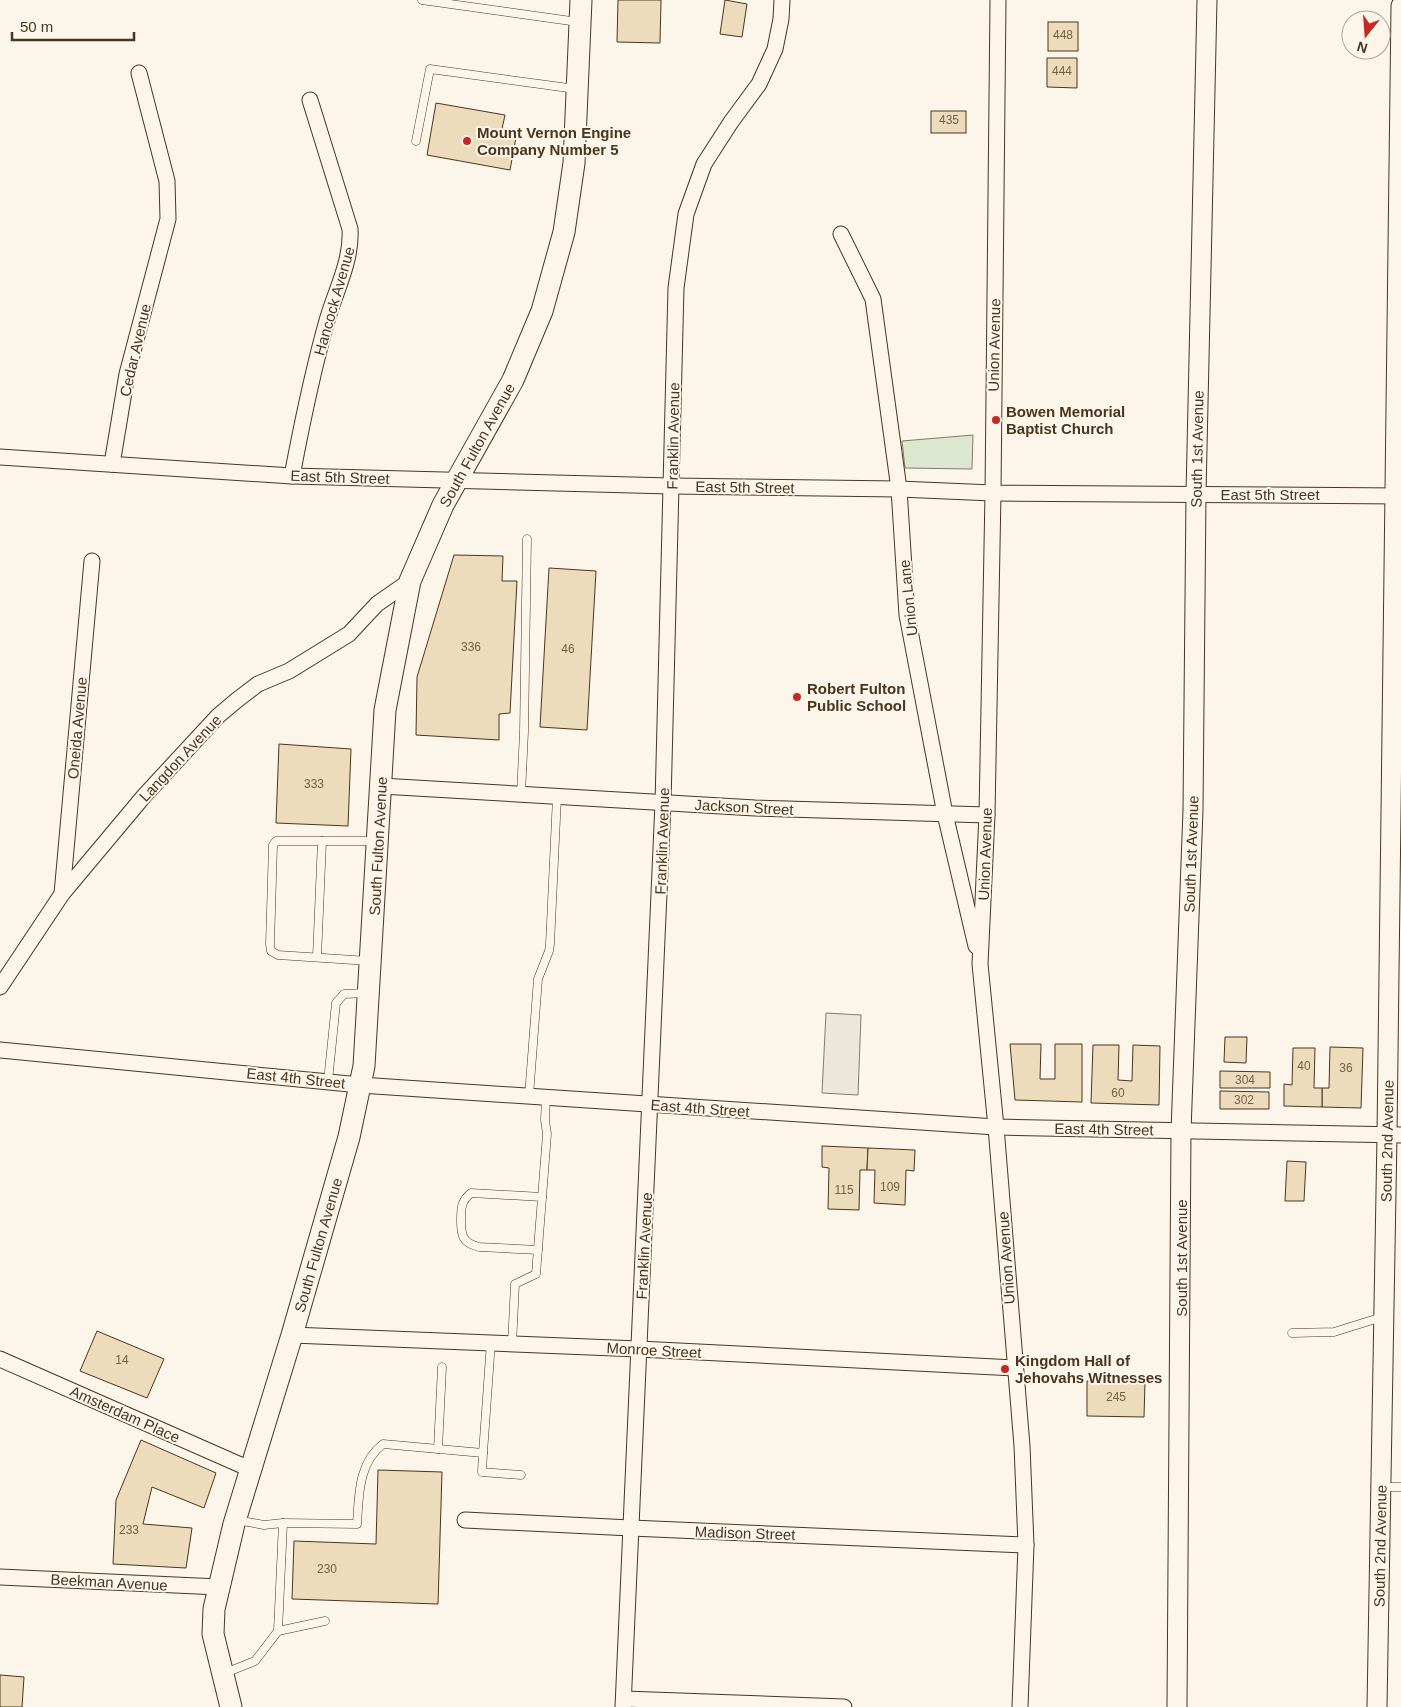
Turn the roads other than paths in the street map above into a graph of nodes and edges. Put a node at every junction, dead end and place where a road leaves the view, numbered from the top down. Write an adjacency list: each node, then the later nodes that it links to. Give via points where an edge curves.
1 (422, 0): 6 (lane)
2 (581, 0): 8 (main road, South Fulton Avenue)
3 (782, 0): 18 (street, Franklin Avenue, via 775,49 759,84 704,164 686,214 676,288)
4 (998, 0): 20 (street, Union Avenue)
5 (1207, 0): 21 (street, South 1st Avenue)
6 (468, 3): 8 (lane)
7 (1401, 6): 22 (street, South 2nd Avenue)
8 (580, 22): 10 (main road, South Fulton Avenue)
9 (139, 72): 15 (street, Cedar Avenue, via 167,181 168,218 127,374)
10 (578, 89): 12 (lane, via 430,68); 17 (main road, South Fulton Avenue, via 570,196 564,232 542,311 513,380)
11 (310, 100): 16 (street, Hancock Avenue, via 350,229 351,242 306,402)
12 (416, 141)
13 (841, 234): 19 (street, Union Lane, via 873,299)
14 (0, 457): 15 (street, East 5th Street)
15 (112, 464): 16 (street, East 5th Street)
16 (292, 476): 17 (street, East 5th Street)
17 (457, 480): 18 (street, East 5th Street); 25 (main road, South Fulton Avenue)
18 (671, 486): 19 (street, East 5th Street); 29 (street, Franklin Avenue)
19 (899, 488): 20 (street, East 5th Street); 30 (street, Union Lane, via 907,615)
20 (993, 492): 21 (street, East 5th Street); 31 (street, Union Avenue)
21 (1196, 494): 22 (street, East 5th Street); 47 (street, South 1st Avenue, via 1193,810)
22 (1398, 496): 48 (street, South 2nd Avenue)
23 (527, 539): 27 (lane)
24 (92, 561): 34 (street, Oneida Avenue)
25 (410, 581): 26 (main road, South Fulton Avenue, via 385,710); 34 (street, Langdon Avenue, via 377,604 349,634 290,671 258,684 230,705 144,796)
26 (381, 786): 27 (street, Jackson Street); 33 (main road, South Fulton Avenue)
27 (521, 794): 28 (street, Jackson Street)
28 (557, 797): 29 (street, Jackson Street); 43 (lane, via 550,944 538,979)
29 (664, 803): 30 (street, Jackson Street); 45 (street, Franklin Avenue)
30 (945, 814): 31 (street, Jackson Street); 37 (street, Union Lane)
31 (987, 815): 37 (street, Union Avenue)
32 (322, 841): 33 (lane); 35 (lane); 35 (lane, via 276,841 272,855 271,951)
33 (378, 841): 36 (main road, South Fulton Avenue)
34 (62, 894): 38 (street, Langdon Avenue)
35 (317, 957): 36 (lane)
36 (370, 961): 39 (main road, South Fulton Avenue)
37 (980, 964): 46 (street, Union Avenue)
38 (0, 987)
39 (368, 993): 41 (lane, via 344,994 336,1003); 42 (main road, South Fulton Avenue)
40 (0, 1050): 41 (street, East 4th Street)
41 (328, 1081): 42 (street, East 4th Street)
42 (360, 1084): 43 (street, East 4th Street); 53 (main road, South Fulton Avenue, via 349,1137)
43 (529, 1096): 44 (street, East 4th Street)
44 (546, 1097): 45 (street, East 4th Street); 49 (lane)
45 (650, 1104): 46 (street, East 4th Street); 56 (street, Franklin Avenue)
46 (996, 1127): 47 (street, East 4th Street); 59 (street, Union Avenue)
47 (1181, 1131): 48 (street, East 4th Street); 80 (street, South 1st Avenue)
48 (1394, 1135): 51 (street, South 2nd Avenue)
49 (542, 1197): 50 (lane); 50 (lane, via 471,1193 461,1206 461,1233 471,1245)
50 (538, 1250): 55 (lane, via 536,1274 515,1284)
51 (1384, 1316): 52 (lane, via 1334,1332); 64 (street, South 2nd Avenue)
52 (1292, 1333)
53 (292, 1335): 54 (street, Monroe Street); 62 (main road, South Fulton Avenue)
54 (491, 1342): 55 (street, Monroe Street); 61 (lane)
55 (512, 1344): 56 (street, Monroe Street)
56 (639, 1349): 59 (street, Monroe Street); 69 (street, Franklin Avenue)
57 (0, 1360): 62 (street, Amsterdam Place)
58 (442, 1367): 60 (lane)
59 (1015, 1368): 70 (street, Union Avenue)
60 (438, 1449): 61 (lane); 68 (lane, via 383,1444 377,1449 360,1479 356,1524)
61 (483, 1453): 63 (lane, via 482,1472)
62 (250, 1471): 66 (main road, South Fulton Avenue)
63 (520, 1475)
64 (1381, 1487): 65 (lane); 81 (street, South 2nd Avenue)
65 (1401, 1487)
66 (235, 1519): 68 (lane, via 264,1525); 72 (main road, South Fulton Avenue)
67 (465, 1520): 69 (street, Madison Street)
68 (282, 1523): 74 (lane)
69 (631, 1528): 70 (street, Madison Street); 76 (street, Franklin Avenue)
70 (1026, 1544): 79 (street, Union Avenue)
71 (0, 1577): 72 (street, Beekman Avenue)
72 (219, 1587): 75 (main road, South Fulton Avenue, via 213,1634)
73 (325, 1621): 74 (lane)
74 (278, 1631): 75 (lane, via 255,1661)
75 (222, 1674): 77 (main road, South Fulton Avenue)
76 (624, 1703): 78 (street)
77 (231, 1707)
78 (844, 1707)
79 (1020, 1707)
80 (1177, 1707)
81 (1377, 1707)

